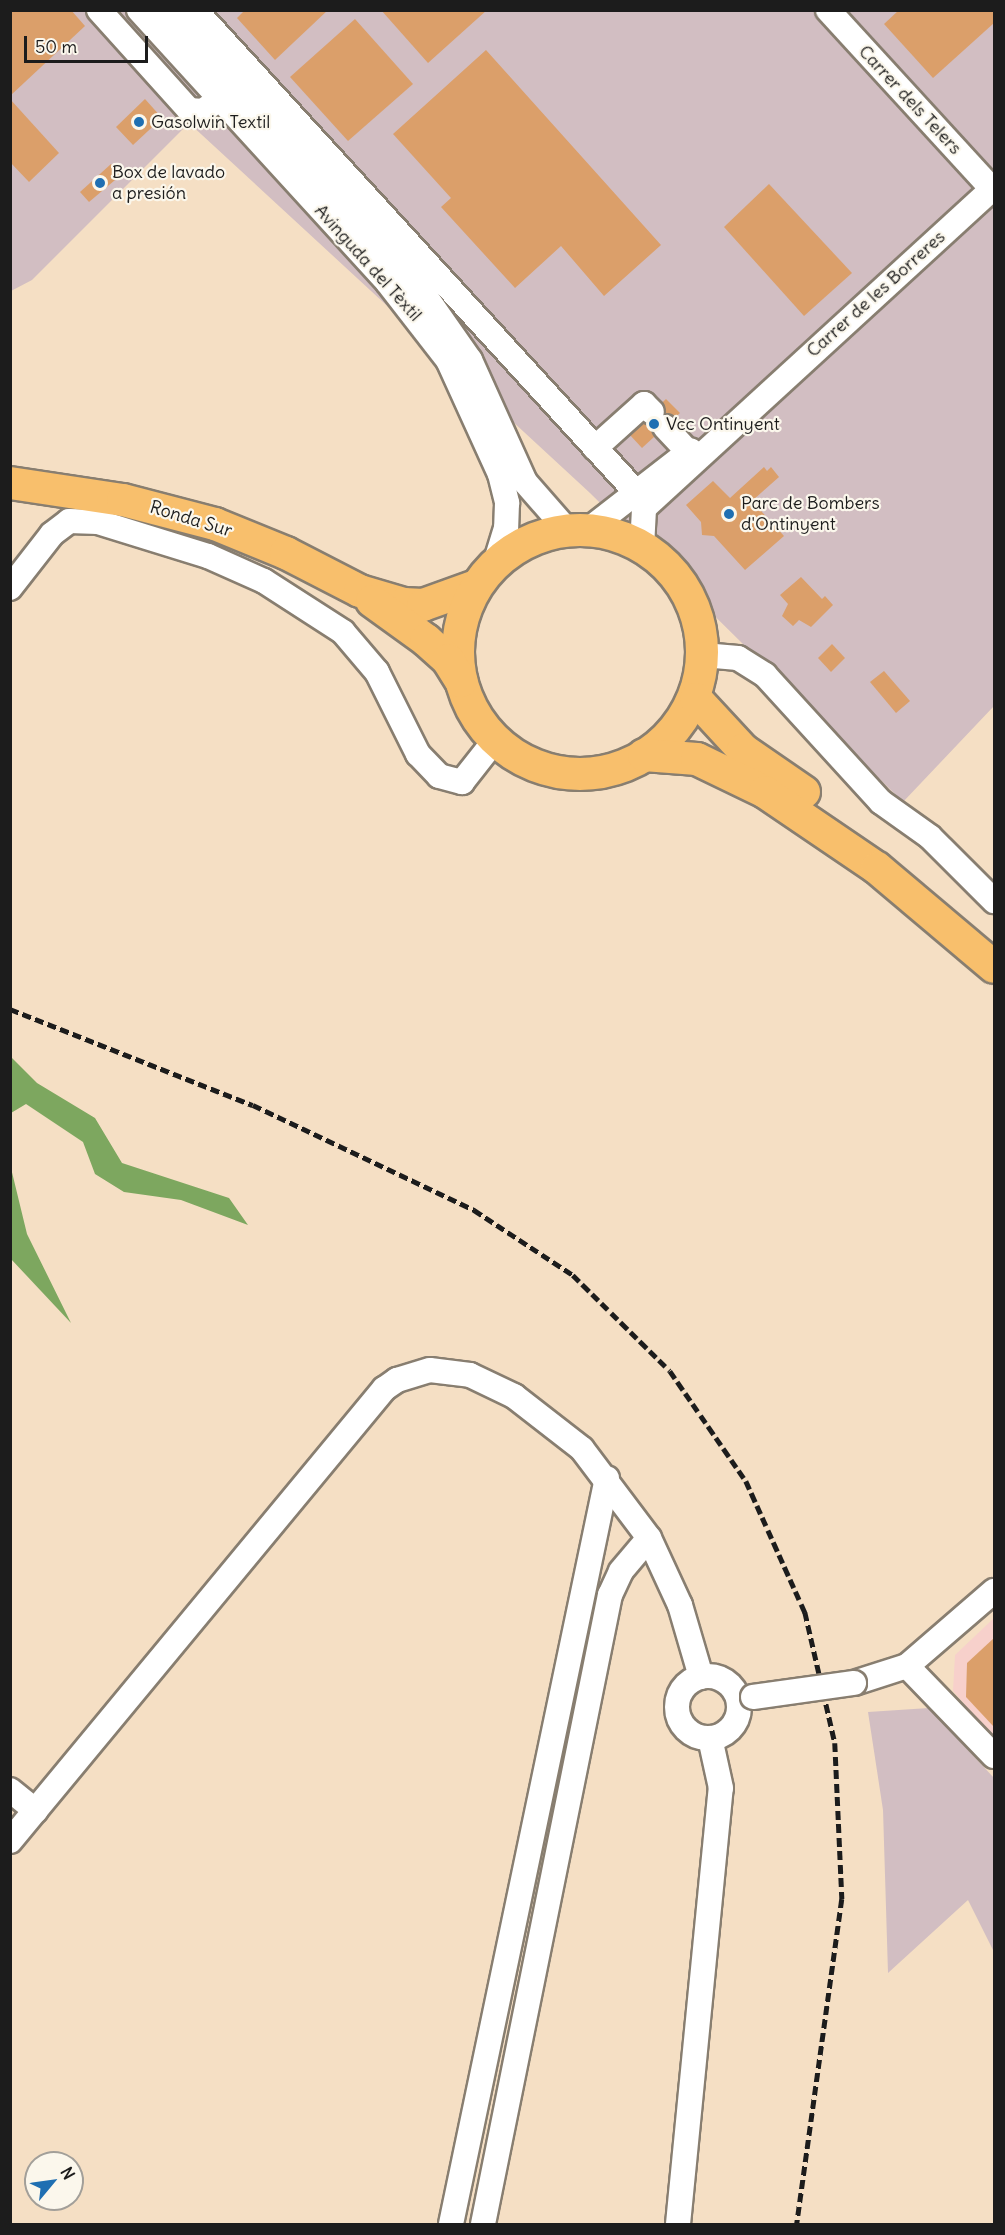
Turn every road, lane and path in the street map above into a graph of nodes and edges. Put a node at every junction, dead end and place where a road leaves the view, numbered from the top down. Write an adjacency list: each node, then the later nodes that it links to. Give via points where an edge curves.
1 (99, 10): 6 (street, via 189,110 203,111)
2 (139, 10): 6 (street, Avinguda del Tèxtil)
3 (168, 10): 13 (street, Avinguda del Tèxtil, via 419,287 470,360 525,482)
4 (195, 10): 9 (street)
5 (828, 10): 7 (street, Carrer dels Telers)
6 (219, 99): 15 (street, Avinguda del Tèxtil, via 388,284 448,360 500,474 507,503 506,528)
7 (993, 188): 8 (street, Carrer de les Borreres)
8 (758, 400): 10 (street); 12 (street, via 699,462)
9 (595, 448): 10 (street, via 644,404); 12 (street)
10 (688, 452): 12 (street)
11 (10, 483): 18 (main road, Ronda Sur, via 123,500 214,524 286,553)
12 (639, 499): 13 (street); 14 (street)
13 (578, 530): 14 (main road, via 616,535); 15 (main road, via 529,540)
14 (642, 547): 19 (main road, via 667,567 686,593 694,608)
15 (496, 561): 16 (main road)
16 (476, 586): 18 (main road, Ronda Sur, via 423,605 404,604); 20 (main road, via 462,616 457,648)
17 (10, 588): 22 (street, via 52,534 69,521 98,522 208,556 264,581 343,632 377,672 418,754 439,776 462,782)
18 (360, 591): 20 (main road, Ronda Sur, via 426,640 448,660)
19 (703, 655): 21 (main road); 24 (street, via 738,658 759,669 881,802 930,837)
20 (461, 681): 22 (main road, via 474,713)
21 (696, 699): 23 (main road, via 677,728); 25 (main road, via 743,750 878,842)
22 (495, 740): 23 (main road, via 521,759 562,772 600,772)
23 (644, 755): 26 (main road, via 697,759 765,792 877,868)
24 (994, 901)
25 (994, 938)
26 (994, 967)
27 (607, 1478): 28 (street); 36 (street, via 569,1436 505,1392 449,1370 430,1370 397,1380 384,1389); 38 (street)
28 (649, 1538): 31 (street, via 681,1605); 39 (street, via 621,1571 610,1595)
29 (994, 1591): 30 (street)
30 (907, 1666): 32 (street, bridge, via 854,1683); 34 (street)
31 (701, 1677): 32 (street, via 710,1676 728,1684); 33 (street, via 691,1681 678,1697 678,1717 690,1733)
32 (745, 1699): 33 (street, via 729,1730)
33 (710, 1738): 40 (street, via 721,1788)
34 (994, 1756)
35 (10, 1790): 36 (street)
36 (36, 1811): 37 (street)
37 (10, 1841)
38 (450, 2224)
39 (483, 2224)
40 (678, 2224)

